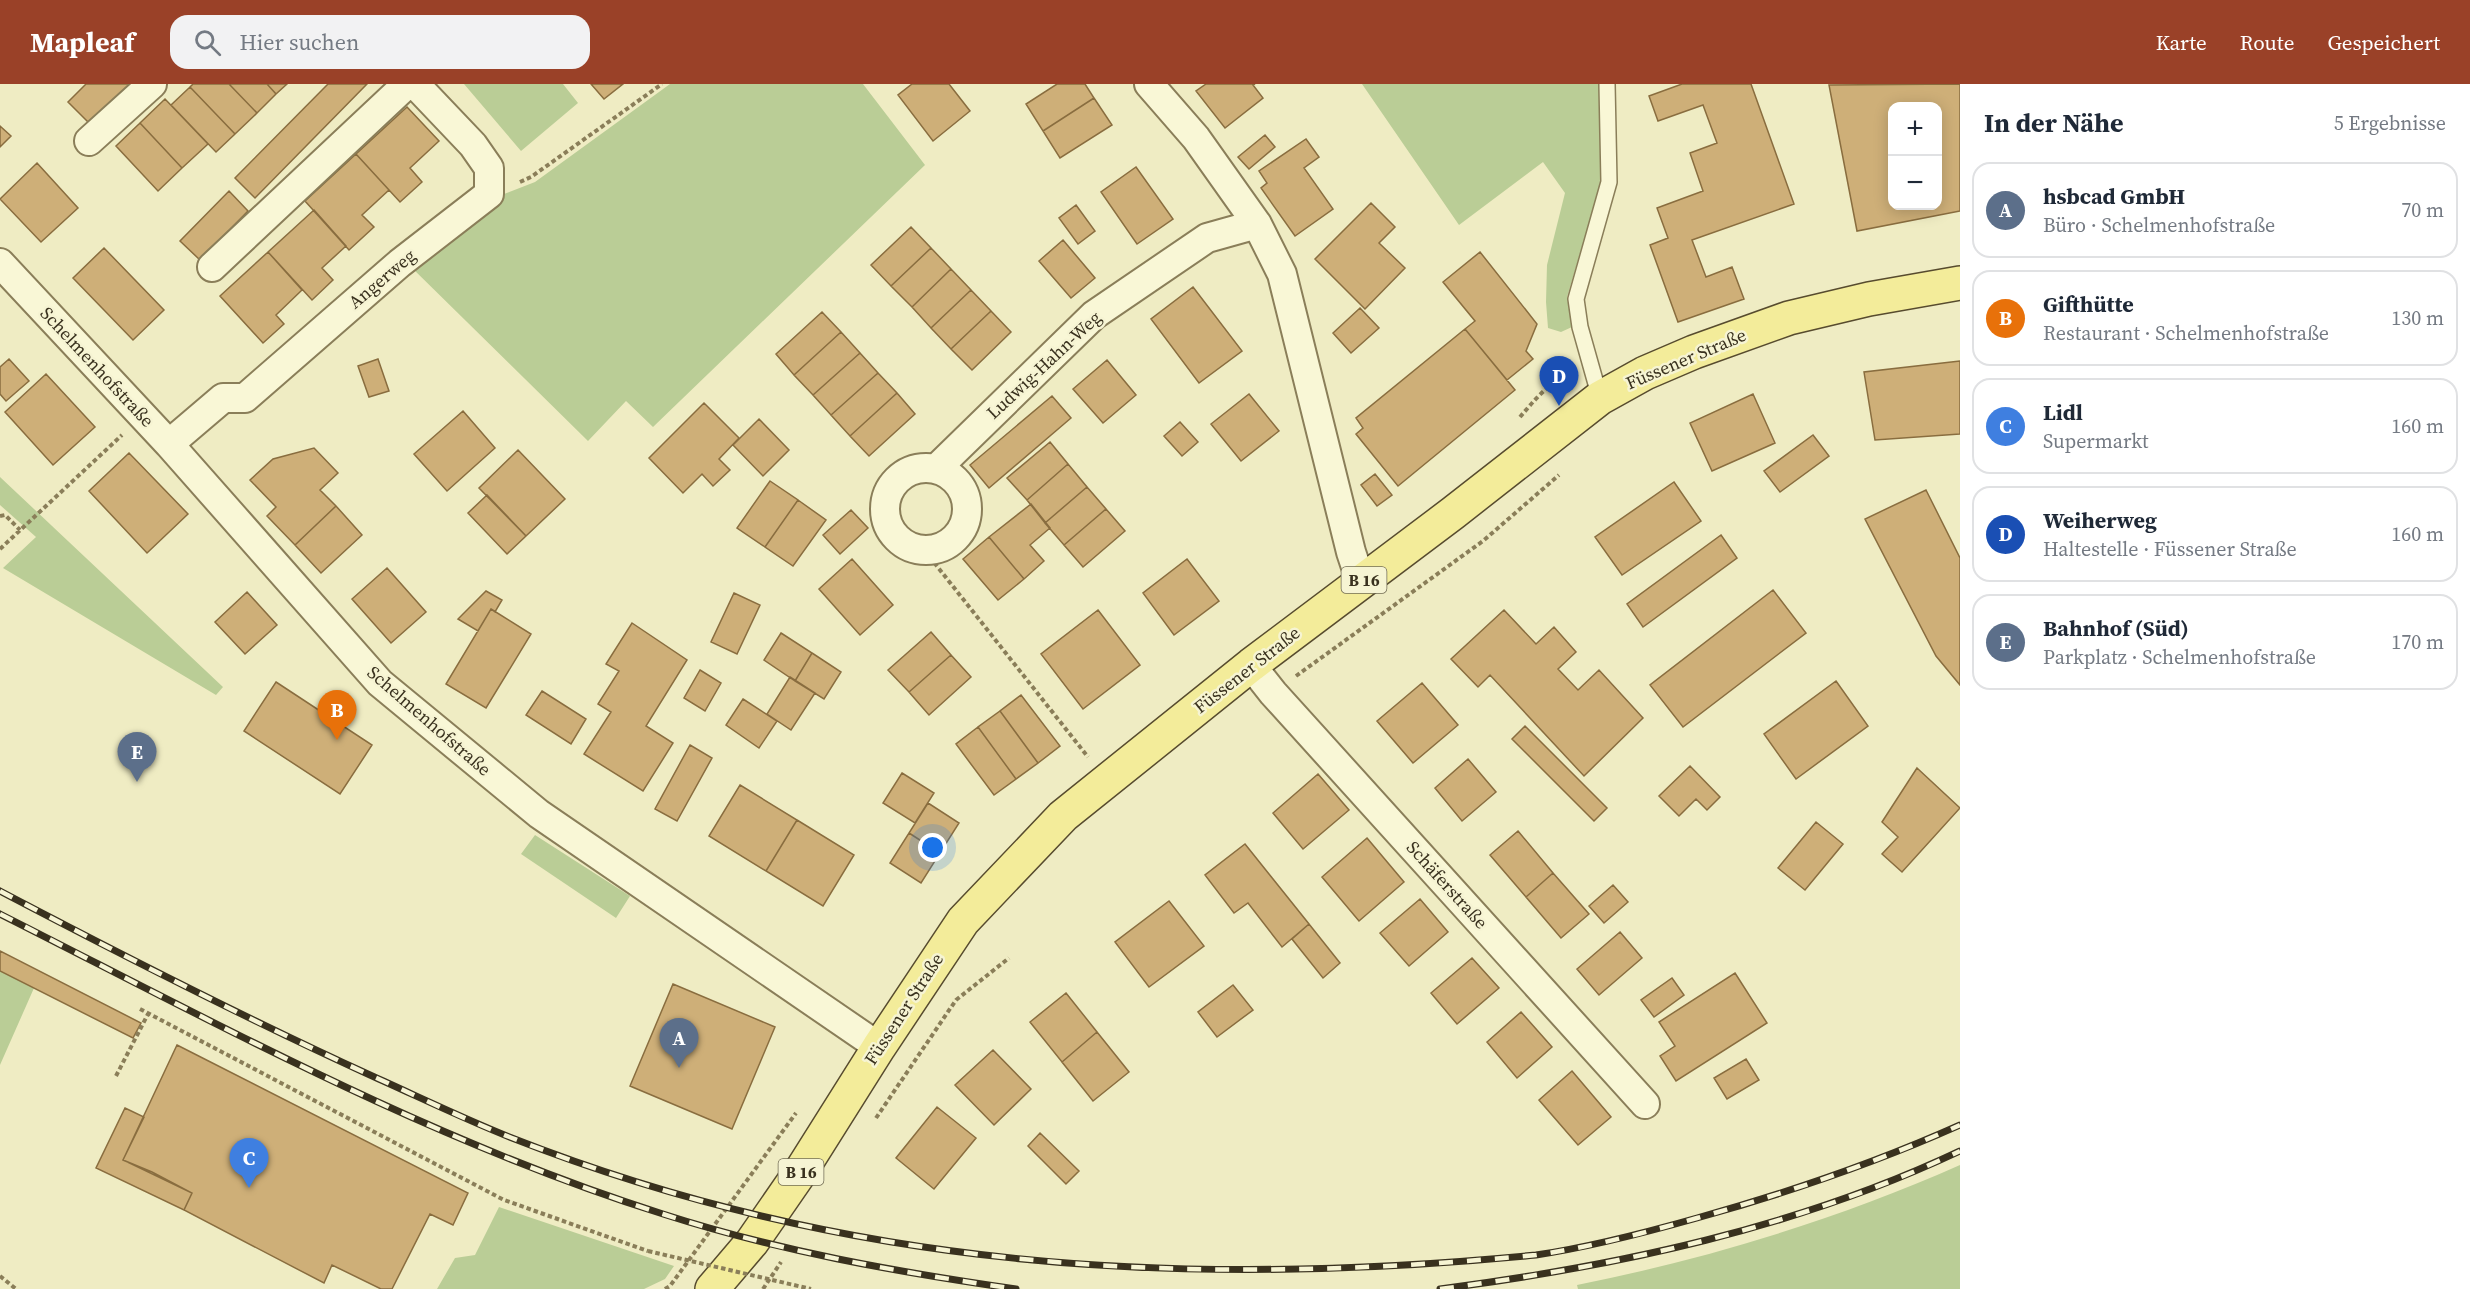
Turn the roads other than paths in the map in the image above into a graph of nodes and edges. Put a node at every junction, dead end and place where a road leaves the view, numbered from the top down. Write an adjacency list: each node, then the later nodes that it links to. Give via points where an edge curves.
1 (152, 84): 6 (street)
2 (407, 84): 9 (street)
3 (415, 84): 12 (street, Angerweg, via 473,145 489,168 489,194 400,263 245,398 223,399)
4 (1149, 84): 7 (street, via 1196,138)
5 (1607, 84): 11 (lane, via 1609,182 1576,299)
6 (89, 141)
7 (1257, 224): 13 (street, Ludwig-Hahn-Weg, via 1207,238 1094,315); 14 (street, via 1282,274)
8 (0, 263): 12 (street, Schelmenhofstraße)
9 (212, 267)
10 (1960, 283): 11 (main road, Füssener Straße / B 16, via 1789,318 1655,369)
11 (1600, 398): 14 (main road, Füssener Straße / B 16)
12 (169, 444): 16 (street, Schelmenhofstraße, via 380,683 539,814)
13 (936, 469): 13 (street, via 909,471 897,479 884,504 890,531 911,548 939,549 960,533 965,521 965,495 948,474)
14 (1361, 582): 15 (main road, Füssener Straße / B 16)
15 (1251, 665): 16 (main road, Füssener Straße / B 16, via 1063,816 963,921); 17 (street, Schäferstraße)
16 (879, 1047): 18 (main road, Füssener Straße / B 16, via 799,1174 752,1242)
17 (1646, 1104)
18 (712, 1289)

